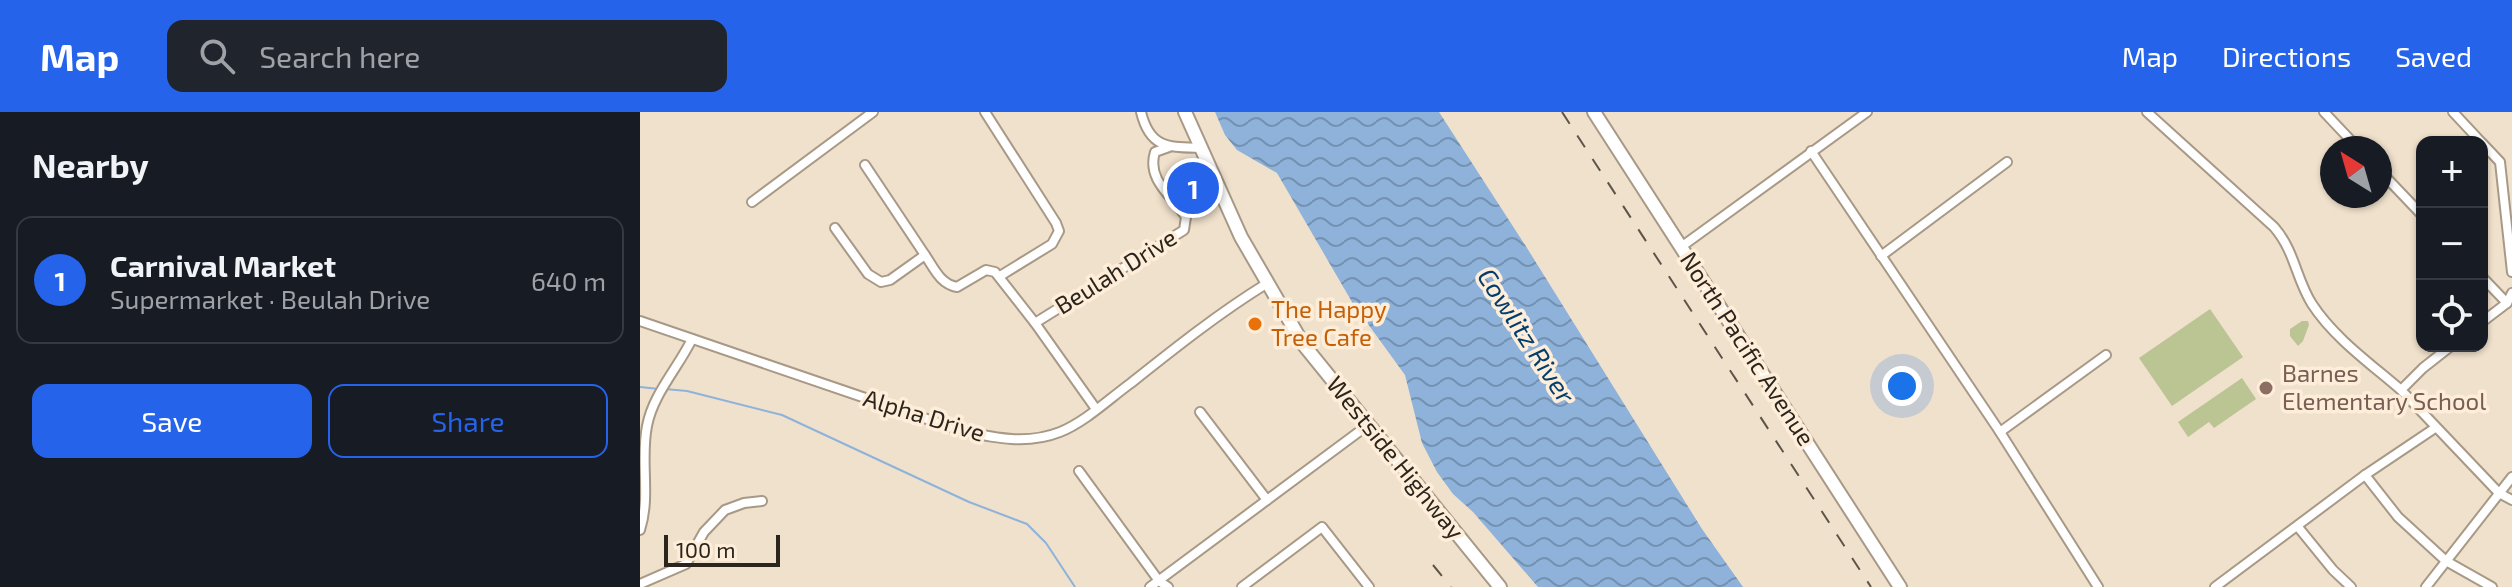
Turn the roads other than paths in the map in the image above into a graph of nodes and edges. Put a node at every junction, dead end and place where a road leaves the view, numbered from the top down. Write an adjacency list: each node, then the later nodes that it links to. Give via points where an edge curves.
1 (873, 112): 19 (street)
2 (985, 112): 26 (street, via 1059,231 1052,244)
3 (1141, 112): 12 (street, via 1153,137)
4 (1185, 112): 13 (main road, Westside Highway)
5 (1594, 112): 22 (main road, North Pacific Avenue)
6 (1867, 112): 15 (street)
7 (2147, 112): 37 (street, via 2274,227 2286,241 2314,307)
8 (2324, 112): 10 (street)
9 (2453, 112): 11 (street)
10 (2347, 136)
11 (2476, 136)
12 (1169, 147): 13 (street); 33 (street, Beulah Drive, via 1155,152 1154,171 1186,217 1184,230)
13 (1201, 148): 28 (main road, Westside Highway)
14 (2488, 149): 25 (street, via 2500,162)
15 (1811, 151): 22 (street); 24 (street)
16 (2007, 162): 24 (street)
17 (865, 165): 23 (street)
18 (2392, 184): 20 (street)
19 (752, 202)
20 (2416, 209)
21 (835, 228): 23 (street, via 875,280 890,280)
22 (1681, 247): 61 (main road, North Pacific Avenue)
23 (925, 255): 26 (street, via 949,286 957,287 986,270)
24 (1881, 256): 42 (street)
25 (2512, 272)
26 (1000, 276): 33 (street, Beulah Drive)
27 (2485, 280): 30 (street)
28 (1266, 284): 38 (street, Alpha Drive); 40 (main road, Westside Highway, via 1303,344)
29 (2512, 293): 30 (street)
30 (2507, 303): 31 (street)
31 (2488, 317)
32 (640, 321): 34 (street, Alpha Drive)
33 (1035, 323): 38 (street)
34 (692, 339): 38 (street, Alpha Drive, via 962,431 1004,439 1061,432); 51 (street, via 647,426 646,510)
35 (2443, 352): 37 (street)
36 (2106, 355): 42 (street)
37 (2401, 390): 41 (street)
38 (1096, 409)
39 (1200, 412): 47 (street)
40 (1368, 425): 47 (street); 60 (main road, Westside Highway)
41 (2435, 428): 44 (street); 46 (street)
42 (2000, 432): 62 (street)
43 (1079, 471): 54 (street)
44 (2365, 475): 50 (street); 52 (street, via 2398,517)
45 (2512, 477): 46 (street)
46 (2499, 493): 48 (street); 52 (street)
47 (1267, 500): 54 (street)
48 (2512, 500)
49 (762, 501): 55 (street, via 725,510 704,532 686,564)
50 (2298, 527): 53 (street); 65 (street)
51 (640, 530)
52 (2446, 561): 66 (street); 67 (street)
53 (2230, 577): 63 (street); 64 (street)
54 (1159, 581): 56 (street); 57 (street)
55 (640, 584)
56 (1150, 587)
57 (1168, 587)
58 (1242, 587): 59 (street, via 1322,527)
59 (1369, 587)
60 (1500, 587)
61 (1900, 587)
62 (2098, 587)
63 (2215, 587)
64 (2238, 587)
65 (2351, 587)
66 (2426, 587)
67 (2492, 587)

